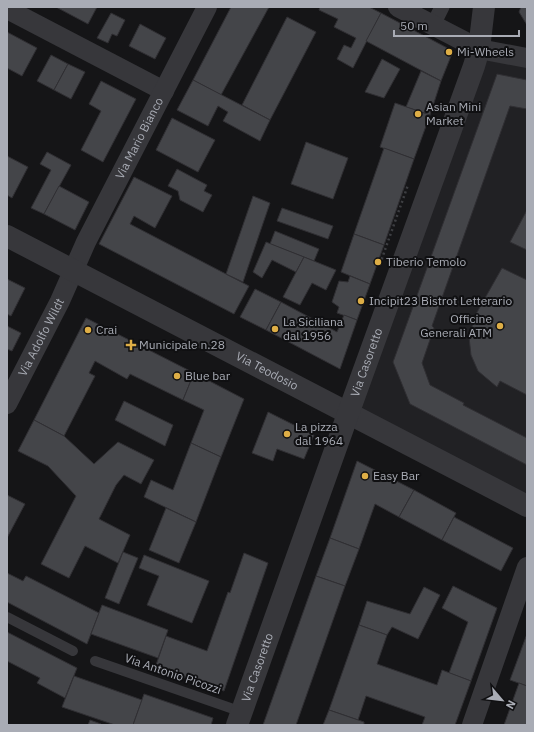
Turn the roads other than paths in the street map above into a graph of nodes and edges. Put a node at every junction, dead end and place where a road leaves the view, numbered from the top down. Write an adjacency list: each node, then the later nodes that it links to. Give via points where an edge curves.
1 (207, 7): 9 (street, Via Mario Bianco)
2 (398, 7): 6 (street)
3 (442, 7): 6 (street)
4 (484, 7): 7 (street, Via Casoretto)
5 (7, 9): 9 (street)
6 (433, 25): 7 (street)
7 (479, 49): 8 (street); 13 (street, Via Casoretto)
8 (527, 58)
9 (164, 91): 11 (street, Via Mario Bianco)
10 (7, 236): 11 (street, Via Teodosio)
11 (74, 270): 12 (street, Via Adolfo Wildt); 13 (street, Via Teodosio)
12 (7, 404)
13 (348, 414): 14 (street, Via Teodosio); 19 (street, Via Casoretto)
14 (527, 506)
15 (527, 567): 20 (street)
16 (7, 618): 17 (lane)
17 (73, 651)
18 (95, 661): 19 (lane, Via Antonio Picozzi)
19 (240, 718)
20 (472, 725)

